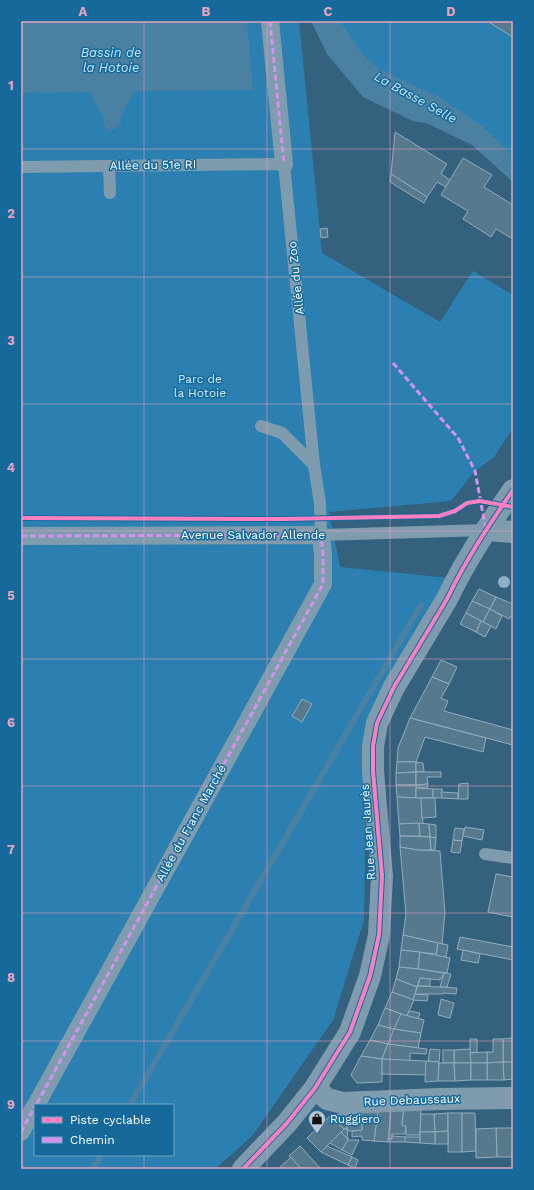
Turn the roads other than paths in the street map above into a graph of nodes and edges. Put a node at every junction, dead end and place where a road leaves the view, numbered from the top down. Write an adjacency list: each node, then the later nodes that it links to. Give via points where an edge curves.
1 (270, 21): 2 (street, Allée du Zoo)
2 (284, 164): 3 (lane, Allée du 51e RI); 7 (lane, Allée du Zoo)
3 (109, 166): 4 (lane, Allée du 51e RI); 5 (lane)
4 (21, 167)
5 (110, 193)
6 (261, 426): 7 (lane, via 282,433)
7 (314, 466): 11 (lane, Allée du Zoo, via 320,503)
8 (513, 490): 9 (street, Rue Jean Jaurès)
9 (486, 530): 10 (street); 11 (lane, Avenue Salvador Allende); 15 (street, Rue Jean Jaurès, via 394,687 377,723 373,746 373,770 382,876 379,935 370,976 350,1032)
10 (513, 532)
11 (321, 535): 12 (street, Avenue Salvador Allende); 17 (street, Allée du Franc Marché, via 323,584)
12 (21, 536)
13 (485, 854): 14 (lane)
14 (513, 858)
15 (315, 1088): 16 (street, Rue Debaussaux, via 326,1099 344,1103 439,1098); 20 (street, Rue Jean Jaurès, via 287,1123)
16 (513, 1098)
17 (36, 1104)
18 (34, 1108): 19 (street, Allée du Franc Marché)
19 (21, 1132)
20 (243, 1169)

